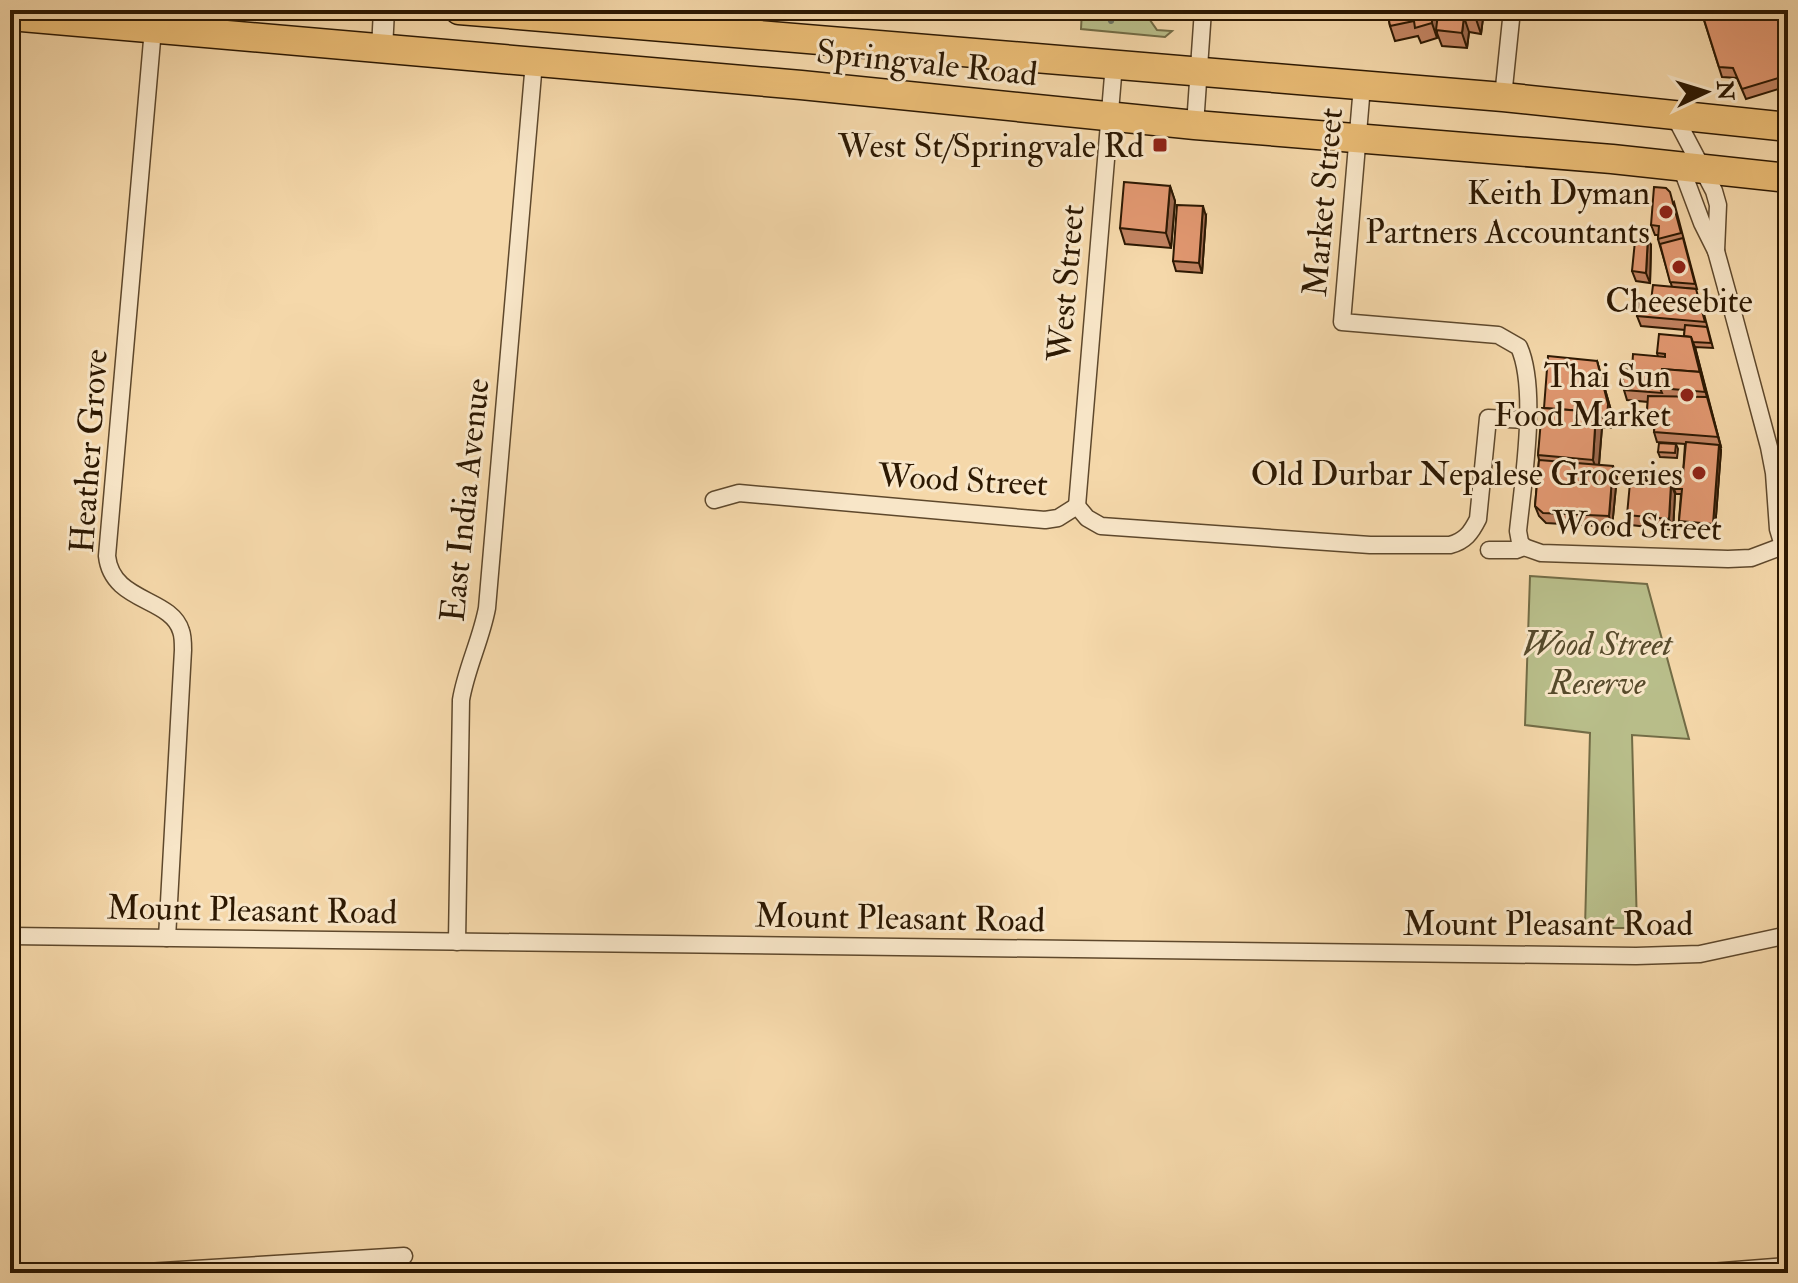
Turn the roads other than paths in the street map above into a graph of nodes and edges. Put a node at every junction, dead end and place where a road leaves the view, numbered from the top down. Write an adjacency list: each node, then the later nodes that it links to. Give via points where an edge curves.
1 (384, 10): 7 (street)
2 (459, 10): 9 (highway, Springvale Road)
3 (1203, 10): 10 (street)
4 (1512, 10): 12 (street)
5 (10, 16): 6 (highway, Springvale Road)
6 (153, 29): 7 (highway, Springvale Road); 28 (street, Heather Grove, via 107,556 109,572 120,584 181,628)
7 (382, 49): 8 (highway, Springvale Road)
8 (534, 62): 14 (highway, Springvale Road); 29 (street, East India Avenue, via 487,608 461,700)
9 (1114, 64): 10 (highway, Springvale Road); 14 (street, West Street)
10 (1198, 71): 11 (highway, Springvale Road); 15 (street)
11 (1362, 86): 12 (highway, Springvale Road); 17 (street, Market Street)
12 (1503, 97): 13 (highway, Springvale Road)
13 (1674, 115): 16 (highway, Springvale Road); 18 (street)
14 (1109, 117): 15 (highway, Springvale Road); 22 (street, West Street)
15 (1195, 125): 17 (highway, Springvale Road)
16 (1788, 127)
17 (1357, 140): 18 (highway, Springvale Road); 20 (street, Market Street, via 1342,322 1498,335 1511,341 1519,347 1527,371)
18 (1692, 168): 19 (highway, Springvale Road); 25 (street, via 1718,205 1716,251 1769,447)
19 (1788, 178)
20 (1527, 420): 22 (street, Wood Street, via 1488,418 1478,519 1462,542 1450,545 1370,545 1101,526); 23 (street, Market Street, via 1518,531)
21 (714, 500): 22 (street, Wood Street, via 739,493 1045,520)
22 (1077, 506)
23 (1524, 547): 24 (street, Wood Street); 25 (street, Wood Street, via 1541,553 1728,559)
24 (1489, 550)
25 (1785, 554)
26 (1788, 935): 29 (street, Mount Pleasant Road, via 1700,954 1636,956)
27 (10, 936): 28 (street, Mount Pleasant Road)
28 (167, 938): 29 (street, Mount Pleasant Road)
29 (457, 942)
30 (1788, 1253): 32 (street)
31 (404, 1256): 33 (street)
32 (1779, 1268): 34 (street)
33 (130, 1273)
34 (1698, 1273)

